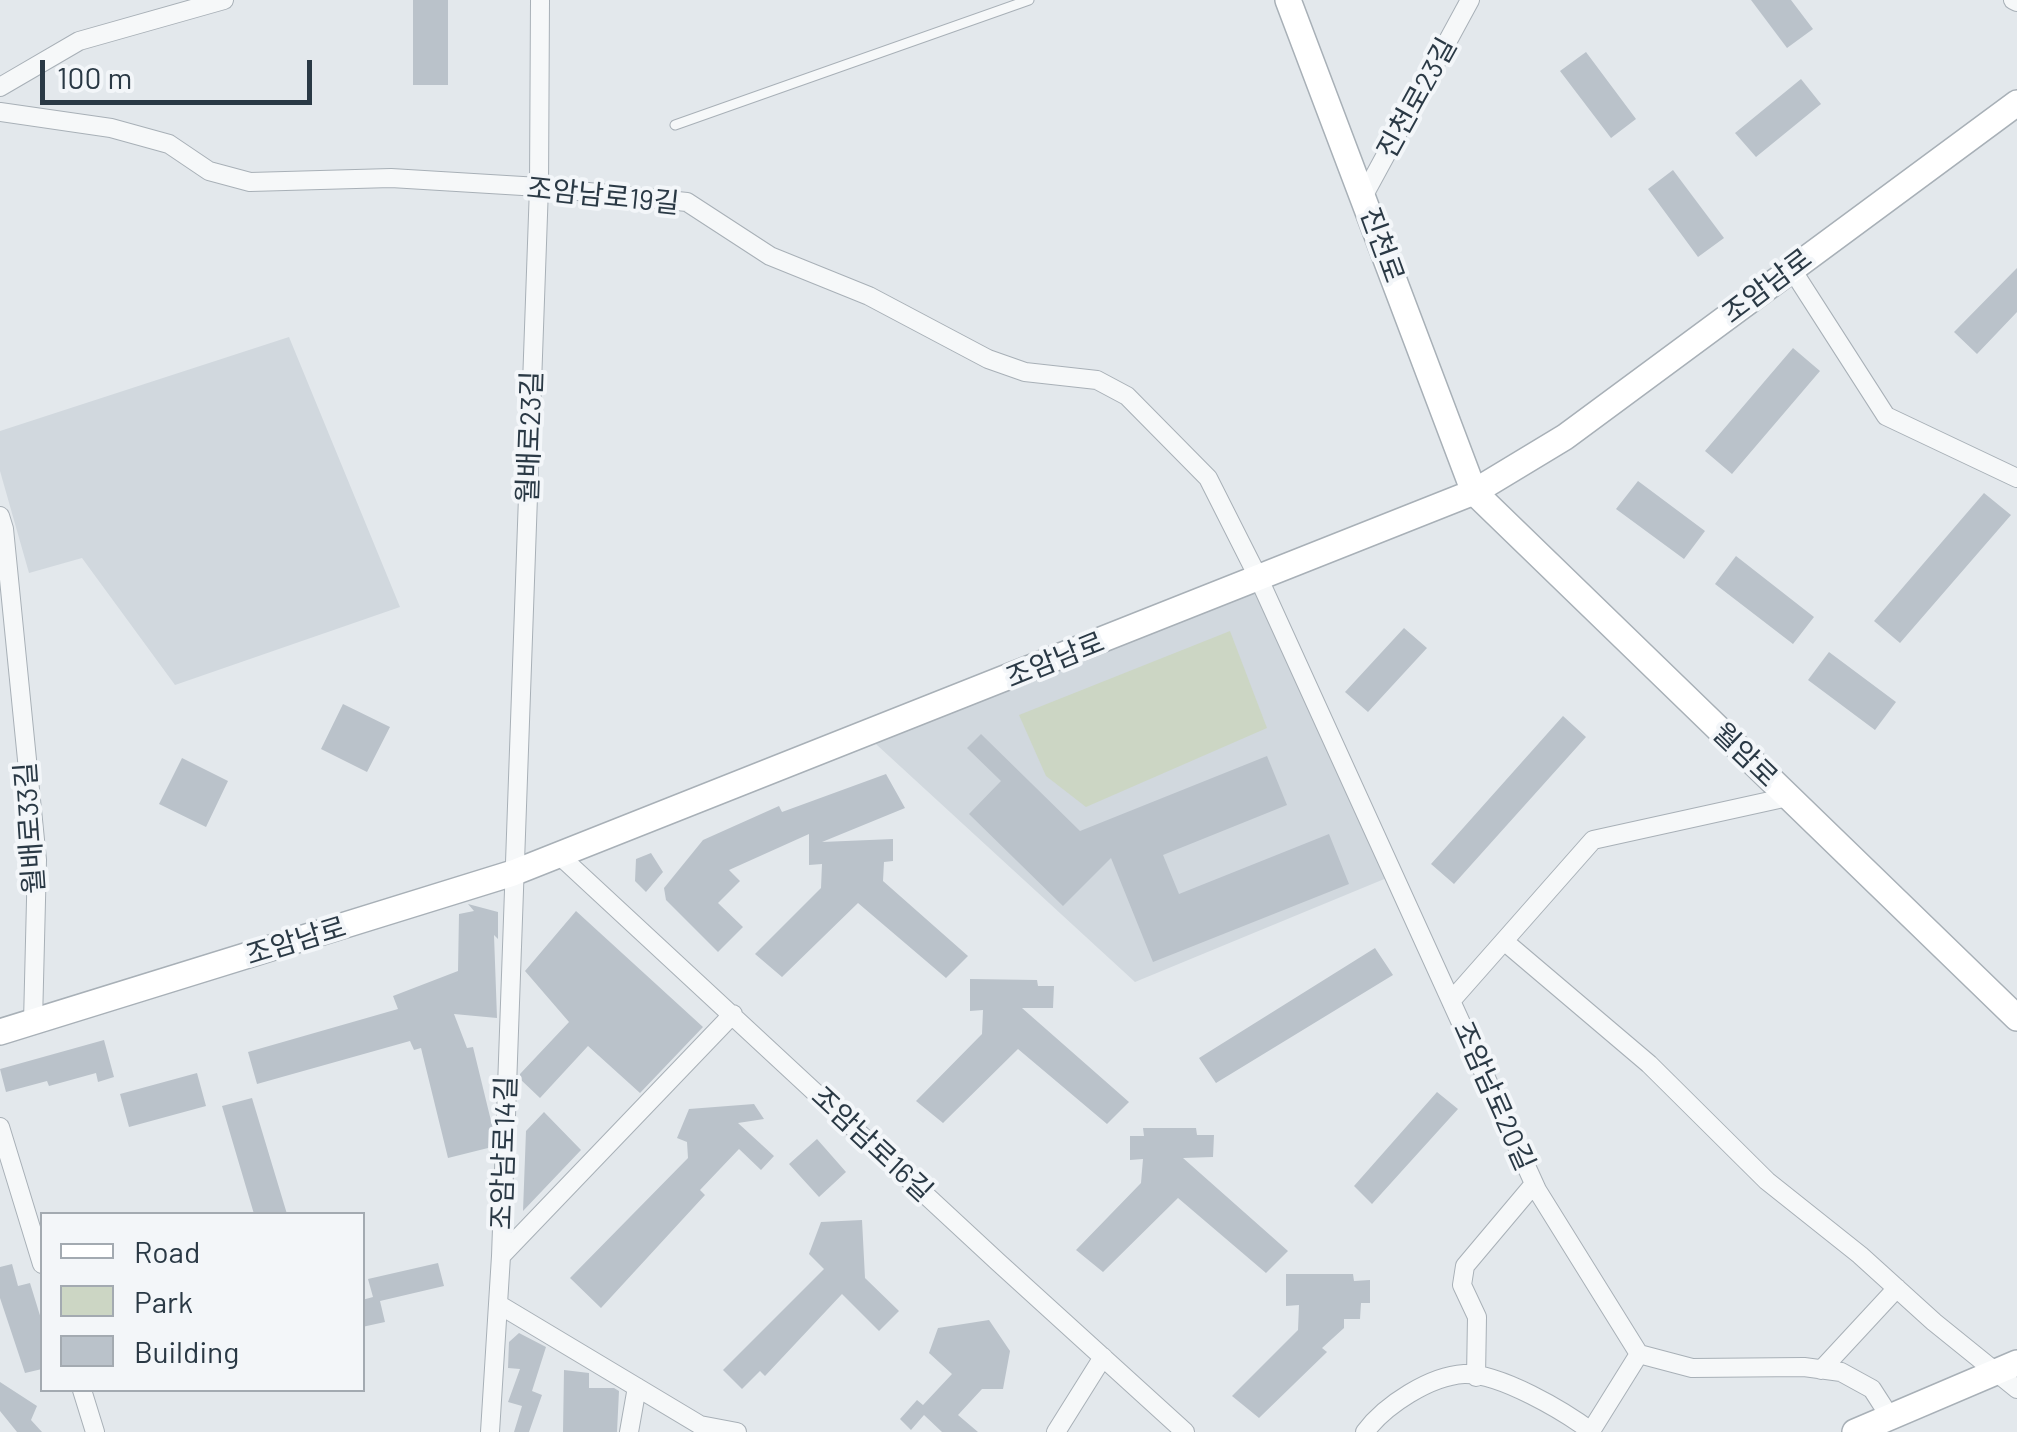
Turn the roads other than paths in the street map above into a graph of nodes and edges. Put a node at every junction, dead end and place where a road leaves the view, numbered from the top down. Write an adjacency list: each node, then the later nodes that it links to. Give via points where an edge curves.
1 (224, 0): 6 (street, via 80,41)
2 (540, 0): 10 (street, 월배로23길)
3 (1029, 0): 9 (lane)
4 (1288, 0): 11 (main road, 진천로)
5 (1470, 0): 11 (street, 진천로23길)
6 (0, 88)
7 (2017, 104): 12 (main road, 조암남로)
8 (0, 112): 10 (street, 조암남로19길, via 111,128 168,144 208,171 250,182 391,178)
9 (674, 125)
10 (539, 187): 16 (street, 조암남로19길, via 688,202 770,256 870,296 988,359 1025,372 1097,380 1126,396 1208,478); 19 (street, 월배로23길)
11 (1364, 195): 14 (main road, 진천로)
12 (1791, 268): 13 (street, via 1886,416); 14 (main road, 조암남로, via 1565,437)
13 (2017, 478)
14 (1474, 492): 16 (main road, 조암남로); 17 (main road, 월암로)
15 (0, 516): 24 (street, 월배로33길, via 36,860)
16 (1259, 579): 18 (main road, 조암남로); 21 (street, 조암남로20길)
17 (1788, 797): 20 (street, via 1594,840); 23 (main road, 월암로)
18 (559, 855): 19 (main road, 조암남로); 22 (street, 조암남로16길)
19 (513, 873): 24 (main road, 조암남로); 28 (street, 조암남로14길)
20 (1504, 941): 21 (street); 30 (street, via 1648,1064 1767,1181)
21 (1451, 1001): 27 (street, 조암남로20길)
22 (733, 1014): 28 (street); 33 (street, 조암남로16길)
23 (2017, 1018)
24 (33, 1022): 25 (main road, 조암남로)
25 (0, 1032)
26 (0, 1127): 29 (street)
27 (1534, 1184): 32 (street, 조암남로20길); 36 (street, via 1465,1266 1462,1285 1477,1316)
28 (501, 1256): 31 (street, 조암남로14길)
29 (40, 1257)
30 (1897, 1288): 34 (street); 35 (street)
31 (498, 1304): 37 (street); 42 (street, 조암남로14길)
32 (1640, 1354): 34 (street, via 1692,1368); 40 (street)
33 (1103, 1357): 45 (street); 46 (street, 조암남로16길)
34 (1821, 1370): 39 (street, via 1842,1372 1872,1389)
35 (2011, 1375): 39 (main road)
36 (1476, 1377): 40 (street, via 1519,1388); 47 (street, via 1464,1374 1410,1390)
37 (637, 1387): 43 (street); 44 (street, via 700,1424)
38 (83, 1392): 41 (street)
39 (1890, 1417): 48 (main road)
40 (1592, 1431)
41 (95, 1432)
42 (490, 1432)
43 (628, 1432)
44 (738, 1432)
45 (1056, 1432)
46 (1186, 1432)
47 (1365, 1432)
48 (1855, 1432)

